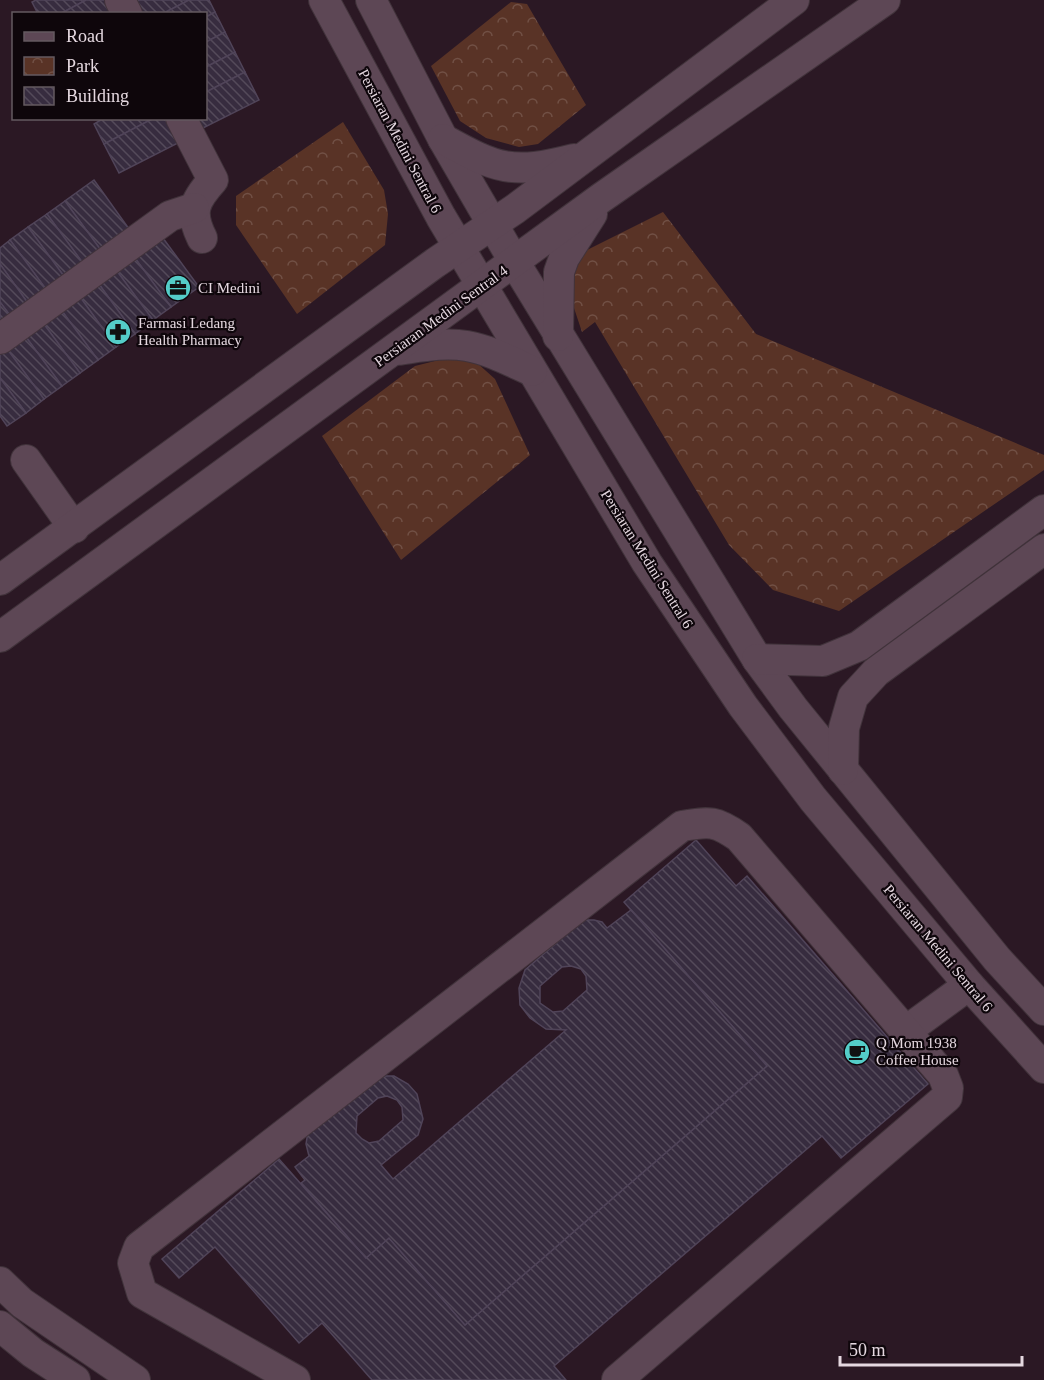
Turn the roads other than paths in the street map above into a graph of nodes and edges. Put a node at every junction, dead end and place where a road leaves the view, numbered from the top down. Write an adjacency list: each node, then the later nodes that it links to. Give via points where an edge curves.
1 (324, 0): 12 (street, Persiaran Medini Sentral 6)
2 (371, 0): 6 (street)
3 (794, 0): 7 (street)
4 (885, 0): 8 (street, Persiaran Medini Sentral 4)
5 (182, 120): 9 (street, via 213,180)
6 (443, 139): 7 (street, via 482,160 507,168 550,165); 10 (street)
7 (584, 156): 10 (street)
8 (602, 198): 13 (street, Persiaran Medini Sentral 4); 15 (street, via 564,258)
9 (194, 208): 11 (street); 16 (street, via 170,216)
10 (493, 224): 12 (street); 13 (street)
11 (202, 238)
12 (459, 248): 14 (street, Persiaran Medini Sentral 6); 21 (street)
13 (515, 263): 14 (street, Persiaran Medini Sentral 4); 15 (street)
14 (482, 287): 17 (street, Persiaran Medini Sentral 4); 18 (street, Persiaran Medini Sentral 6)
15 (558, 336): 27 (street)
16 (0, 339)
17 (396, 350): 18 (street, via 468,346); 26 (street, Persiaran Medini Sentral 4)
18 (532, 371): 29 (street, Persiaran Medini Sentral 6, via 647,563 743,706 813,799)
19 (26, 460): 21 (street)
20 (1044, 510): 22 (street)
21 (74, 528): 25 (street)
22 (995, 545): 24 (street); 27 (street, via 859,646 823,661)
23 (1044, 549): 24 (street)
24 (1012, 571): 28 (street, via 876,672 853,697 844,728)
25 (0, 580)
26 (0, 637)
27 (757, 659): 28 (street)
28 (843, 770): 30 (street, via 997,959)
29 (969, 985): 31 (street); 32 (street, Persiaran Medini Sentral 6)
30 (1044, 1010)
31 (906, 1031): 35 (street, via 739,837 720,824 682,826 139,1247 133,1263 142,1293); 38 (street, via 943,1075 947,1097)
32 (1044, 1068)
33 (0, 1282): 37 (street, via 22,1303)
34 (0, 1326): 36 (street)
35 (291, 1379)
36 (75, 1380)
37 (135, 1380)
38 (617, 1380)

